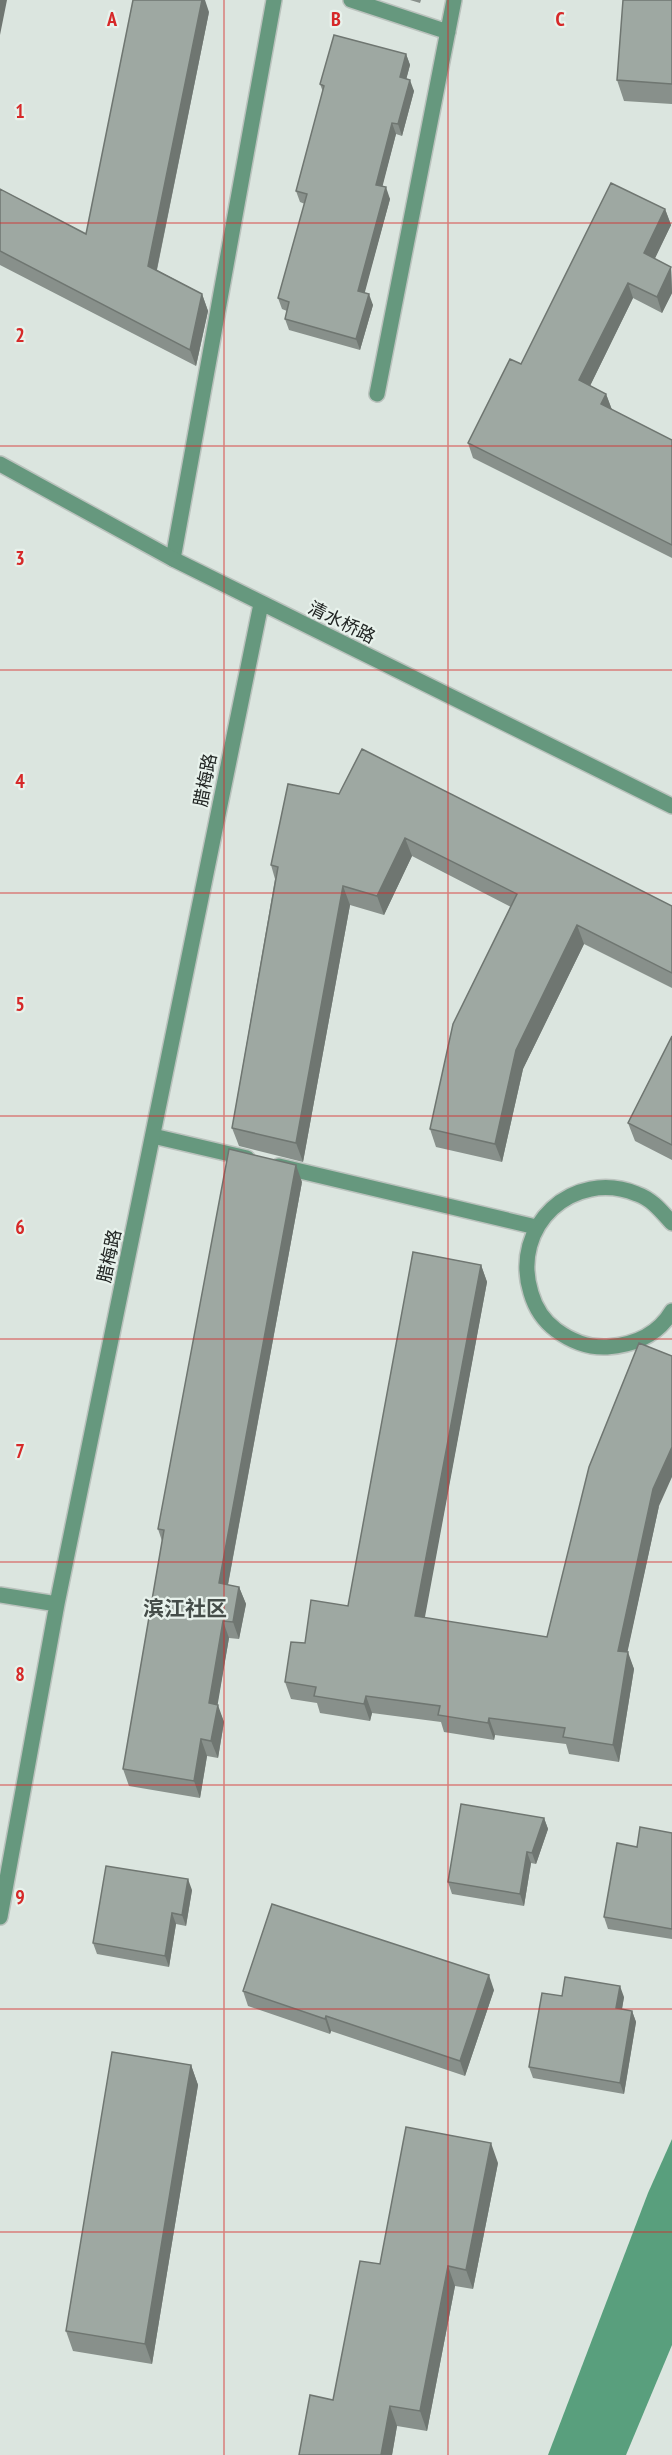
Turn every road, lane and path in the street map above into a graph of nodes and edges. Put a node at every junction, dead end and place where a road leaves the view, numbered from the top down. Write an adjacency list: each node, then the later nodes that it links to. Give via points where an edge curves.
1 (274, 0): 7 (street)
2 (351, 0): 4 (street)
3 (454, 0): 4 (street)
4 (448, 32): 5 (street)
5 (376, 394)
6 (0, 464): 7 (street, 清水桥路)
7 (173, 559): 8 (street, 清水桥路)
8 (261, 604): 9 (street, 清水桥路); 10 (street, 腊梅路)
9 (672, 806)
10 (153, 1136): 12 (street); 15 (street, 腊梅路)
11 (672, 1223): 12 (street, via 639,1194 617,1188 593,1188 570,1196 551,1209)
12 (536, 1227): 13 (street, via 527,1253 526,1279 534,1305 550,1326 572,1341 598,1347 624,1346 648,1336)
13 (672, 1311)
14 (0, 1595): 15 (street)
15 (57, 1604): 16 (street, 腊梅路)
16 (0, 1917)

